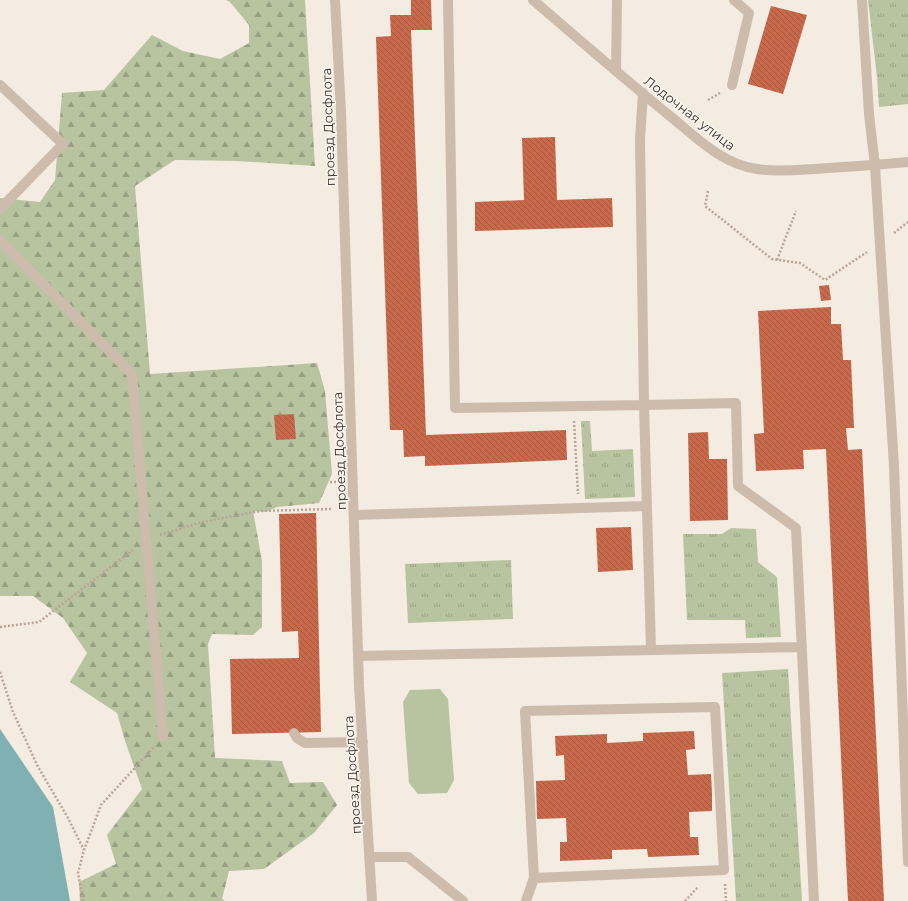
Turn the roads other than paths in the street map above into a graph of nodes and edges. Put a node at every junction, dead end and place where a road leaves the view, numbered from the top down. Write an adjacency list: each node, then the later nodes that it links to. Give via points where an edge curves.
1 (335, 0): 17 (street, проезд Досфлота)
2 (448, 0): 15 (street, via 455,408)
3 (533, 0): 7 (street, Лодочная улица)
4 (617, 0): 7 (street)
5 (734, 0): 8 (street, via 749,13)
6 (862, 0): 12 (street)
7 (616, 71): 10 (street, Лодочная улица)
8 (732, 85)
9 (0, 86): 13 (street, via 64,144)
10 (643, 93): 12 (street, Лодочная улица, via 721,156 757,170); 15 (street, via 640,139)
11 (908, 162): 12 (street, Лодочная улица)
12 (875, 166): 25 (street, via 894,466)
13 (0, 209)
14 (0, 240): 22 (street, via 132,374)
15 (644, 405): 16 (street); 18 (street, via 736,403 738,486 796,528)
16 (647, 506): 17 (street); 19 (street)
17 (354, 515): 20 (street, проезд Досфлота)
18 (802, 647): 19 (street); 30 (street)
19 (651, 650): 20 (street)
20 (358, 656): 23 (street, проезд Досфлота)
21 (294, 733): 23 (street, via 305,743)
22 (163, 736)
23 (363, 742): 24 (street, проезд Досфлота)
24 (370, 857): 27 (street, проезд Досфлота); 28 (street, via 408,857)
25 (908, 862)
26 (534, 878): 26 (street, via 724,870 715,707 525,711); 29 (street)
27 (372, 901)
28 (463, 901)
29 (526, 901)
30 (814, 901)

